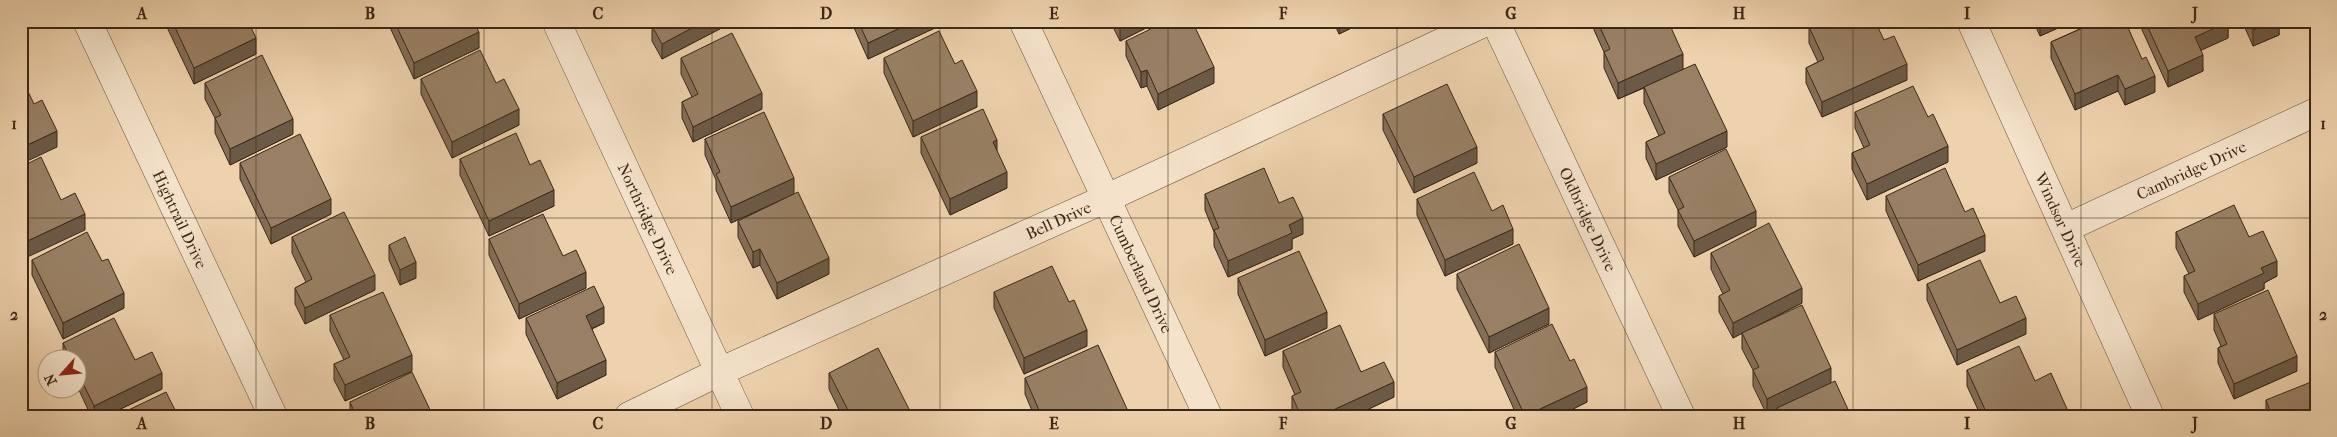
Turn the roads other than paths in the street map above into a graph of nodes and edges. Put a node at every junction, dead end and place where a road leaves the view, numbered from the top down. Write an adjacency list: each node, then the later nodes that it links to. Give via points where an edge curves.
1 (87, 21): 11 (street, Hightrail Drive)
2 (556, 21): 10 (street, Northridge Drive)
3 (1023, 21): 8 (street, Cumberland Drive)
4 (1488, 21): 8 (street, Bell Drive)
5 (1495, 21): 15 (street, Oldbridge Drive)
6 (1971, 21): 9 (street, Windsor Drive)
7 (2316, 112): 9 (street, Cambridge Drive)
8 (1105, 199): 10 (street, Bell Drive); 14 (street, Cumberland Drive)
9 (2066, 228): 16 (street, Windsor Drive)
10 (719, 372): 12 (street, Bell Drive); 13 (street, Northridge Drive)
11 (273, 416)
12 (629, 416)
13 (740, 416)
14 (1208, 416)
15 (1681, 416)
16 (2150, 416)

